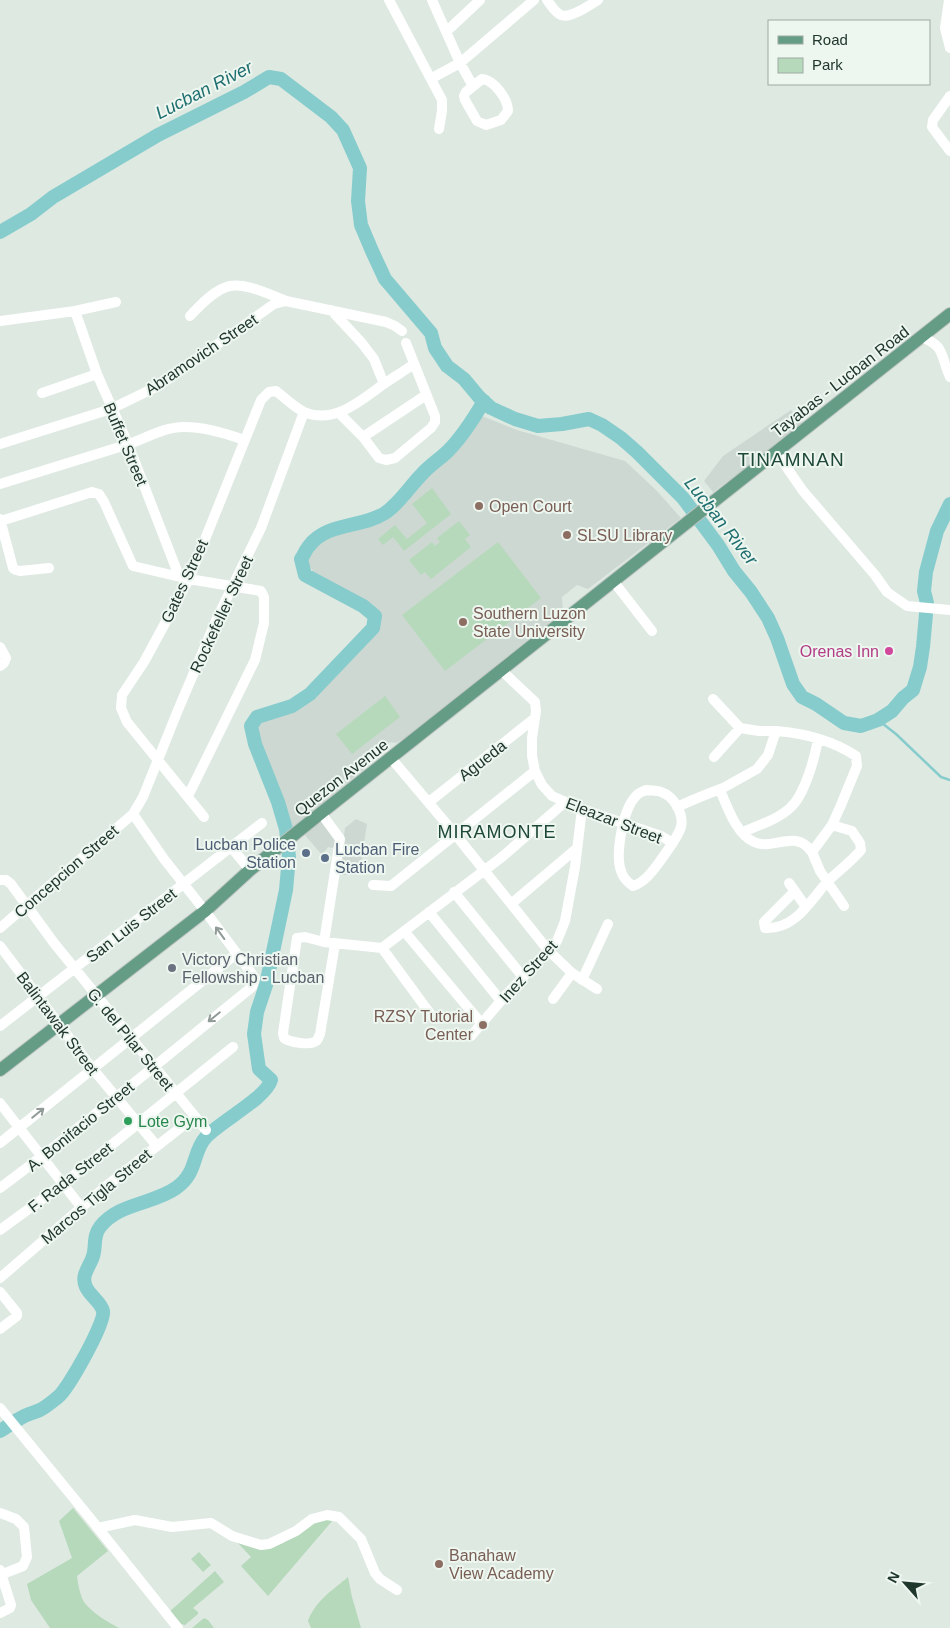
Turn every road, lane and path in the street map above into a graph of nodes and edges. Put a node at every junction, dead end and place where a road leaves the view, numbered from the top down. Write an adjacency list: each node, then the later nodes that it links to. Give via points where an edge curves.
1 (389, 0): 11 (street)
2 (432, 0): 8 (street)
3 (480, 0): 8 (street)
4 (534, 0): 10 (street)
5 (547, 0): 6 (street, via 563,16)
6 (598, 0)
7 (949, 0): 9 (street, via 946,28)
8 (447, 31): 10 (street)
9 (950, 48)
10 (460, 63): 11 (street); 12 (street)
11 (432, 78): 14 (street, via 442,100)
12 (472, 86): 12 (street, via 466,92 465,100 477,121 486,125 501,120 508,111 508,105 493,84 482,79)
13 (950, 96): 15 (street, via 933,120 932,127)
14 (439, 129)
15 (950, 151)
16 (286, 301): 18 (street); 21 (street, via 245,287 231,286 219,291); 32 (street, Abramovich Street, via 274,304 160,385)
17 (116, 302): 19 (street)
18 (332, 310): 23 (street, via 386,322); 29 (street, via 374,359)
19 (75, 311): 22 (street); 27 (street, Buffet Street)
20 (950, 314): 24 (main road, Tayabas - Lucban Road)
21 (190, 316)
22 (0, 321)
23 (402, 331)
24 (921, 337): 28 (street, via 934,342 941,350); 39 (main road, Tayabas - Lucban Road)
25 (406, 343): 26 (street)
26 (414, 364): 29 (street); 31 (street)
27 (97, 374): 30 (street); 32 (street, Buffet Street)
28 (950, 376)
29 (384, 384): 34 (street)
30 (42, 392)
31 (426, 395): 35 (street); 35 (street, via 435,422 395,458 379,458)
32 (111, 409): 37 (street, Abramovich Street); 38 (street, Buffet Street)
33 (304, 412): 34 (street, via 322,416); 36 (street, Gates Street, via 276,391 269,392 261,400); 46 (street, Rockefeller Street, via 261,528)
34 (339, 413): 35 (street)
35 (363, 438)
36 (244, 440): 38 (street, via 220,432 183,427 161,431); 44 (street, Gates Street)
37 (0, 444)
38 (128, 444): 40 (street); 44 (street, Buffet Street)
39 (776, 452): 41 (main road, Tayabas - Lucban Road); 47 (street, via 803,491 887,592 907,606)
40 (0, 484)
41 (703, 510): 45 (main road, Quezon Avenue)
42 (0, 520): 43 (street, via 13,568 20,571); 44 (street, via 92,492 99,494 132,566)
43 (49, 568)
44 (184, 577): 46 (street); 59 (street, Gates Street, via 144,662 122,695 121,708 127,722)
45 (614, 582): 48 (street); 51 (main road, Quezon Avenue)
46 (233, 585): 59 (street, Rockefeller Street); 62 (street, via 261,591 264,623 255,660)
47 (950, 610)
48 (652, 631)
49 (0, 647): 50 (street, via 6,658)
50 (0, 666)
51 (501, 670): 53 (street, Eleazar Street, via 535,702); 58 (main road, Quezon Avenue)
52 (713, 700): 54 (street)
53 (535, 718): 60 (street, Eleazar Street, via 532,738); 63 (street, Agueda)
54 (740, 728): 55 (street); 57 (street)
55 (776, 731): 56 (street); 61 (street, via 768,756 757,768)
56 (818, 739): 72 (street, via 856,756 857,766); 73 (street, via 812,765 792,806)
57 (714, 756)
58 (391, 758): 63 (street); 67 (main road, Quezon Avenue)
59 (157, 761): 62 (street, Gates Street); 68 (street, Rockefeller Street)
60 (535, 771): 64 (street, Eleazar Street, via 542,786); 74 (street)
61 (720, 790): 65 (street); 73 (street, via 733,820)
62 (188, 796): 69 (street, Gates Street)
63 (429, 802): 74 (street)
64 (565, 802): 66 (street, Eleazar Street); 80 (street)
65 (677, 807): 71 (street, via 672,798 662,792 646,790 636,794); 75 (street, via 681,826)
66 (582, 809): 71 (street, Eleazar Street); 77 (street, Inez Street)
67 (321, 813): 79 (main road, Quezon Avenue); 95 (street, via 340,839)
68 (133, 814): 83 (street); 87 (street, Concepcion Street)
69 (204, 817)
70 (262, 823): 76 (street, San Luis Street)
71 (624, 824): 75 (street, Eleazar Street); 75 (street, via 618,856 620,870 633,886 645,879)
72 (832, 825): 78 (street); 82 (street, via 852,831 861,850)
73 (743, 832): 78 (street, via 752,841 792,840)
74 (455, 834): 80 (street); 84 (street, via 391,886)
75 (673, 843)
76 (231, 847): 79 (street); 83 (street, San Luis Street)
77 (576, 849): 86 (street); 98 (street, Inez Street, via 565,921 558,941)
78 (812, 852): 82 (street)
79 (250, 870): 90 (main road, Quezon Avenue)
80 (484, 870): 85 (street); 86 (street)
81 (0, 880): 87 (street, G. del Pilar Street, via 11,884)
82 (828, 882): 88 (street); 89 (street)
83 (184, 885): 90 (street); 100 (street, San Luis Street)
84 (373, 885)
85 (454, 892): 91 (street); 102 (street)
86 (511, 904): 98 (street)
87 (26, 906): 93 (street, Concepcion Street); 100 (street, G. del Pilar Street)
88 (844, 906)
89 (806, 908): 89 (street, via 785,925 765,928 764,922 792,887)
90 (205, 911): 99 (street, one-way to 90); 105 (main road, Quezon Avenue)
91 (429, 912): 94 (street); 108 (street)
92 (608, 924): 103 (street)
93 (0, 928)
94 (404, 931): 97 (street); 110 (street)
95 (329, 943): 95 (street, via 320,1034 312,1044 289,1042 283,1033 297,938); 97 (street)
96 (0, 946): 106 (street, Balintawak Street)
97 (382, 948): 109 (street)
98 (548, 950): 101 (street); 102 (street, Inez Street)
99 (236, 954): 114 (street); 116 (street, A. Bonifacio Street, one-way to 116, via 254,978 252,987)
100 (75, 969): 105 (street, G. del Pilar Street); 106 (street, San Luis Street)
101 (572, 973): 103 (street); 107 (street)
102 (524, 977): 108 (street, Inez Street)
103 (582, 980): 104 (street)
104 (597, 989)
105 (96, 995): 111 (main road, Quezon Avenue); 114 (street, G. del Pilar Street)
106 (38, 997): 111 (street, Balintawak Street); 112 (street, San Luis Street)
107 (554, 999)
108 (501, 1000): 110 (street, Inez Street)
109 (434, 1019)
110 (481, 1023): 113 (street, Inez Street)
111 (58, 1024): 117 (street, Balintawak Street); 118 (main road, Quezon Avenue)
112 (0, 1026)
113 (471, 1036)
114 (132, 1039): 116 (street, G. del Pilar Street); 117 (street)
115 (233, 1047): 119 (street, F. Rada Street)
116 (153, 1067): 119 (street, G. del Pilar Street); 120 (street, A. Bonifacio Street)
117 (92, 1068): 120 (street, Balintawak Street); 124 (street, one-way to 117)
118 (0, 1070)
119 (175, 1094): 122 (street, G. del Pilar Street); 123 (street, F. Rada Street)
120 (116, 1097): 123 (street, Balintawak Street); 128 (street, A. Bonifacio Street)
121 (0, 1103): 124 (street)
122 (194, 1116): 125 (street, G. del Pilar Street); 127 (street, Marcos Tigla Street)
123 (137, 1124): 127 (street, Balintawak Street); 130 (street, F. Rada Street)
124 (19, 1128): 126 (street); 128 (street)
125 (206, 1130)
126 (0, 1143)
127 (156, 1145): 131 (street, Marcos Tigla Street)
128 (42, 1157): 129 (street, A. Bonifacio Street); 130 (street)
129 (2, 1182)
130 (63, 1184): 131 (street); 132 (street, F. Rada Street)
131 (81, 1207): 133 (street, Marcos Tigla Street)
132 (0, 1230)
133 (0, 1278)
134 (0, 1292): 135 (street, via 17,1316)
135 (0, 1329)
136 (0, 1408): 138 (street)
137 (0, 1513): 139 (street, via 16,1520 24,1528 27,1557 23,1566)
138 (98, 1528): 140 (street, via 135,1520 172,1527 211,1523 232,1536 261,1545 296,1531 312,1519 327,1515 339,1517 361,1539 375,1573); 142 (street)
139 (0, 1573): 141 (street, via 11,1605)
140 (397, 1590)
141 (0, 1613)
142 (178, 1628)

